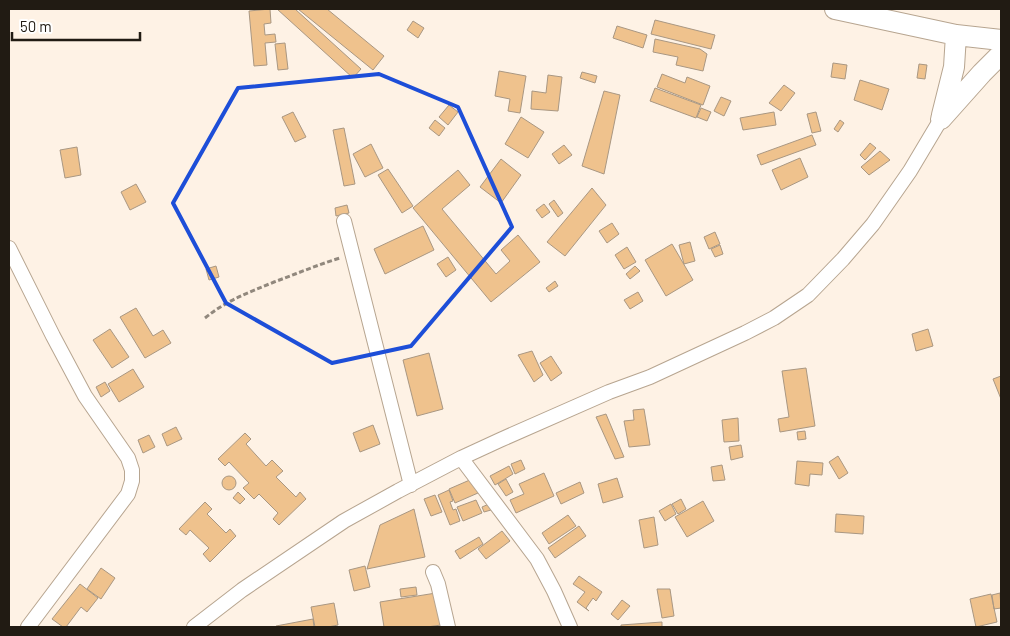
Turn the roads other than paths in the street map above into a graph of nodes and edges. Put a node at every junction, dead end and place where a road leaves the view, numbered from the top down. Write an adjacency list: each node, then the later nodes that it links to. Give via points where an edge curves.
1 (835, 9): 2 (street)
2 (956, 35): 3 (street); 5 (street, via 954,67)
3 (1001, 40)
4 (1001, 54): 5 (street)
5 (941, 120): 8 (street, via 873,224 808,294 774,318 650,377)
6 (344, 221): 9 (street)
7 (9, 248): 11 (street, via 85,396 128,458 132,470 128,494)
8 (461, 458): 9 (street); 14 (street, via 537,559)
9 (410, 485): 12 (street, via 344,521 242,590)
10 (433, 572): 13 (street)
11 (28, 627)
12 (194, 627)
13 (448, 627)
14 (570, 627)

